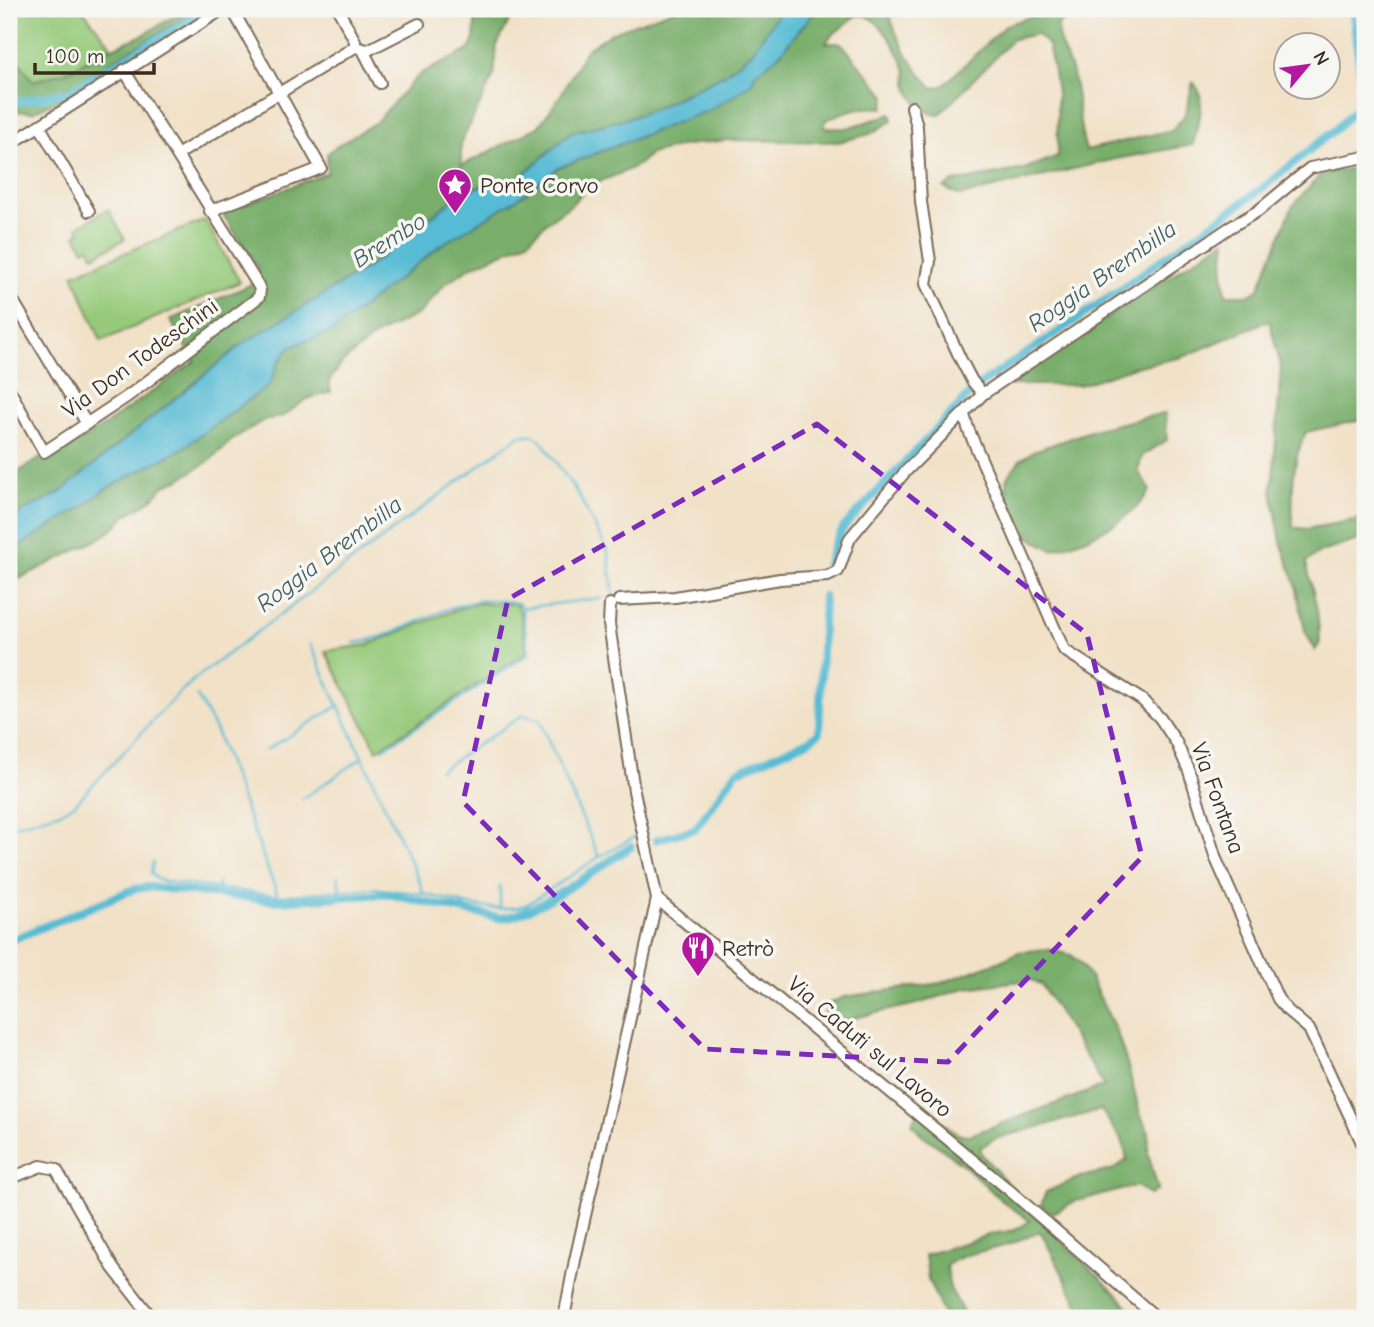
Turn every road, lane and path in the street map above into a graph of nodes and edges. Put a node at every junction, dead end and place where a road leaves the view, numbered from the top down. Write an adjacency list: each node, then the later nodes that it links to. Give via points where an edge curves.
1 (223, 9): 6 (street)
2 (232, 9): 8 (street)
3 (341, 9): 5 (street)
4 (419, 24): 5 (street, via 368,50)
5 (359, 49): 7 (street); 8 (street)
6 (124, 70): 10 (street); 12 (street)
7 (380, 83)
8 (279, 92): 12 (street); 15 (street, via 321,168)
9 (912, 107): 18 (street, via 930,261 926,284)
10 (39, 125): 11 (street); 14 (street)
11 (9, 145)
12 (177, 155): 15 (street)
13 (1365, 157): 18 (street, via 1310,168 1258,211)
14 (89, 211)
15 (211, 211): 20 (street, Via Don Todeschini, via 258,285 259,297)
16 (9, 294): 20 (street)
17 (9, 389): 20 (street, Via Don Todeschini, via 44,452)
18 (982, 393): 19 (street)
19 (964, 415): 21 (street, via 905,472 850,538 838,571 828,576 614,602 609,624 634,791); 22 (street, Via Fontana, via 1064,650 1142,700 1176,742 1216,859 1278,999 1309,1029)
20 (88, 424)
21 (657, 899): 25 (street); 26 (street, Via Caduti sul Lavoro)
22 (1365, 1149)
23 (9, 1179): 24 (street, via 41,1166 56,1169 113,1268)
24 (152, 1318)
25 (564, 1318)
26 (1157, 1318)

